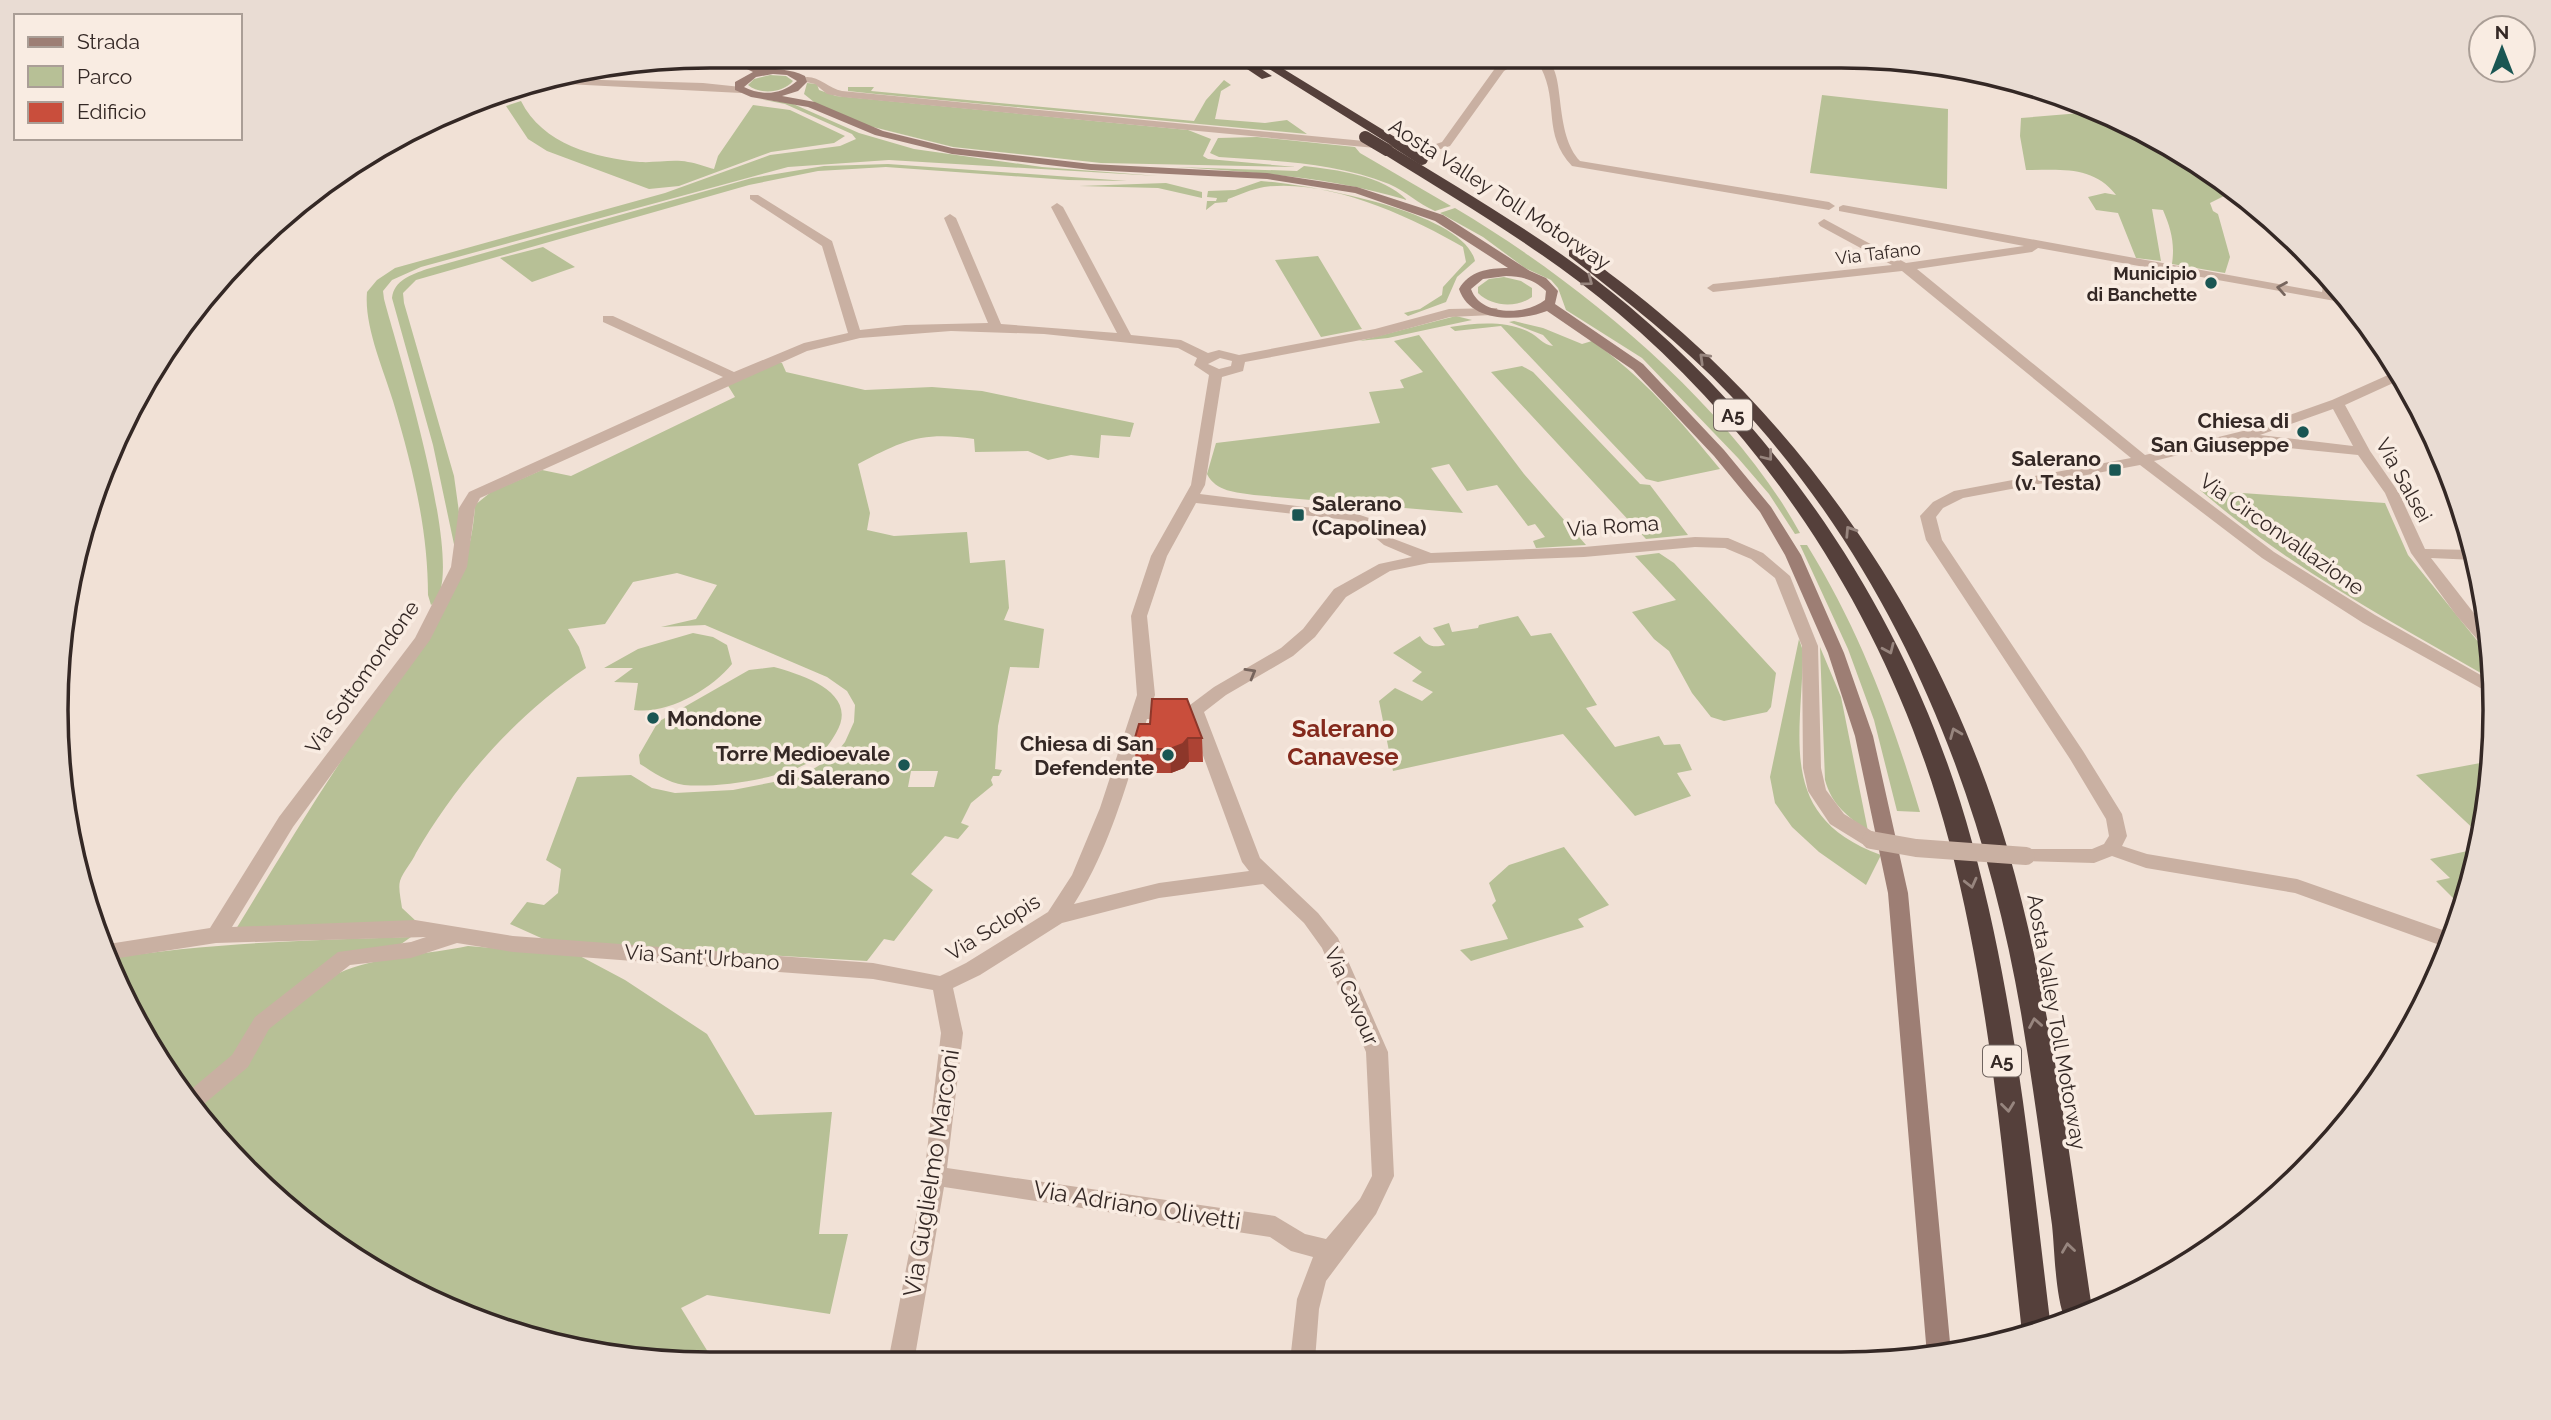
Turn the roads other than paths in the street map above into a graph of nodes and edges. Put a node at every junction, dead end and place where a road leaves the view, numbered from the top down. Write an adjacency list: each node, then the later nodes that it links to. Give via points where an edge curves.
1 (742, 68): 8 (main road, via 746,72)
2 (758, 68): 6 (main road)
3 (1266, 68): 12 (highway, Aosta Valley Toll Motorway / A5); 12 (highway, Aosta Valley Toll Motorway / A5, bridge, via 1366,137)
4 (1502, 68): 9 (street, via 1446,144 1428,150 831,92 818,81)
5 (1547, 68): 13 (street, via 1556,127 1566,156 1576,164)
6 (772, 71): 8 (main road); 9 (main road, via 796,74)
7 (577, 83): 8 (street)
8 (742, 83): 10 (main road)
9 (800, 83): 10 (main road); 11 (main road)
10 (763, 95): 11 (main road)
11 (811, 104): 24 (main road, via 879,133 952,151 1091,167 1267,176 1357,190 1439,218)
12 (1391, 146): 70 (highway, Aosta Valley Toll Motorway / A5, one-way to 12, bridge, via 2037,1033 2008,895 1961,747 1892,599 1842,519 1783,441 1683,338 1577,255 1422,159); 71 (highway, Aosta Valley Toll Motorway / A5, one-way to 71, via 1558,259 1626,311 1697,375 1786,478 1864,599 1924,733 1960,837 1998,1027)
13 (1770, 194): 15 (street); 19 (street, Via Circonvallazione)
14 (754, 197): 38 (street, via 828,244)
15 (1829, 206): 17 (street); 19 (street, via 1814,208)
16 (1057, 207): 39 (street)
17 (1843, 209): 18 (street); 21 (street)
18 (1887, 216): 21 (street); 23 (street)
19 (1814, 217): 21 (street); 22 (street, Via Circonvallazione)
20 (950, 218): 36 (street)
21 (1852, 219): 22 (street, via 1849,228)
22 (1859, 242): 25 (street, Via Circonvallazione)
23 (2046, 246): 25 (street, Via Tafano); 30 (street, one-way to 23)
24 (1485, 248): 26 (main road); 27 (main road)
25 (1905, 268): 28 (street, Via Tafano); 48 (street, Via Circonvallazione)
26 (1484, 274): 27 (main road); 29 (main road, via 1471,280)
27 (1527, 275): 31 (main road, via 1552,291)
28 (1713, 288)
29 (1465, 292): 32 (main road, via 1471,301); 35 (street, via 1445,308)
30 (2329, 297)
31 (1547, 305): 33 (main road); 37 (main road)
32 (1492, 311): 33 (main road); 35 (street, via 1461,311)
33 (1515, 314): 37 (main road)
34 (608, 319): 43 (street)
35 (1417, 320): 41 (street, via 1377,333)
36 (996, 328): 38 (street, Via Sottomondone); 39 (street, Via Sottomondone)
37 (1588, 334): 72 (main road, via 1622,354 1658,386 1766,510 1793,555 1827,633 1864,736 1898,893)
38 (855, 336): 43 (street, Via Sottomondone, via 812,345)
39 (1126, 338): 40 (street, Via Sottomondone, via 1181,344)
40 (1206, 357): 41 (street, via 1224,354); 42 (street, via 1201,365)
41 (1239, 359): 42 (street, via 1238,368)
42 (1216, 373): 49 (street)
43 (734, 377): 63 (street, Via Sottomondone, via 474,495 467,508 459,567 422,640 286,822)
44 (2391, 378): 45 (street)
45 (2337, 403): 46 (street); 47 (street, Via Salsei)
46 (2252, 433): 47 (street, via 2257,441); 48 (street)
47 (2363, 451): 51 (street, Via Salsei, via 2392,493)
48 (2142, 460): 56 (street, Via Circonvallazione, via 2268,555); 59 (street, via 1959,494 1928,516 1934,540 2106,801 2118,836)
49 (1195, 491): 50 (street, via 1254,505 1349,516 1364,521); 57 (street, Via Sclopis, via 1159,556 1139,616 1146,695)
50 (1389, 542): 53 (street); 54 (street)
51 (2419, 553): 52 (street); 55 (street, Via Salsei)
52 (2463, 555)
53 (1429, 558): 54 (street, Via Roma); 59 (street, Via Roma, bridge, via 1728,543 1757,556 1782,576 1810,646 1812,768 1817,791 1837,819 1871,840 1916,848 2075,858)
54 (1385, 567): 58 (street, Via Roma, one-way to 54, via 1287,652 1309,633 1340,593)
55 (2477, 628)
56 (2482, 683)
57 (1142, 709): 58 (street, via 1154,715); 61 (street, Via Sclopis, via 1110,808 1081,877)
58 (1195, 711): 60 (street, Via Cavour, via 1252,862)
59 (2111, 849): 64 (street, via 2146,861 2297,886)
60 (1266, 877): 61 (street, via 1130,894); 69 (street, Via Cavour, via 1311,918 1331,944 1377,1052 1383,1176 1377,1196)
61 (1055, 917): 66 (street, Via Sclopis, via 974,970)
62 (461, 934): 63 (street, Via Sant'Urbano, via 415,928); 66 (street, Via Sant'Urbano, via 513,944 873,971); 67 (street, Via Sant'Urbano, via 411,950 345,958 262,1023 240,1061)
63 (216, 935): 65 (street, Via Sant'Urbano)
64 (2441, 937)
65 (115, 951)
66 (942, 984): 68 (street, Via Guglielmo Marconi, via 952,1033)
67 (198, 1097)
68 (935, 1176): 69 (street, Via Adriano Olivetti, via 1275,1227 1299,1243); 73 (street, Via Guglielmo Marconi)
69 (1333, 1252): 74 (street, via 1314,1279)
70 (2077, 1307)
71 (2036, 1321)
72 (1938, 1344)
73 (903, 1352)
74 (1304, 1352)

